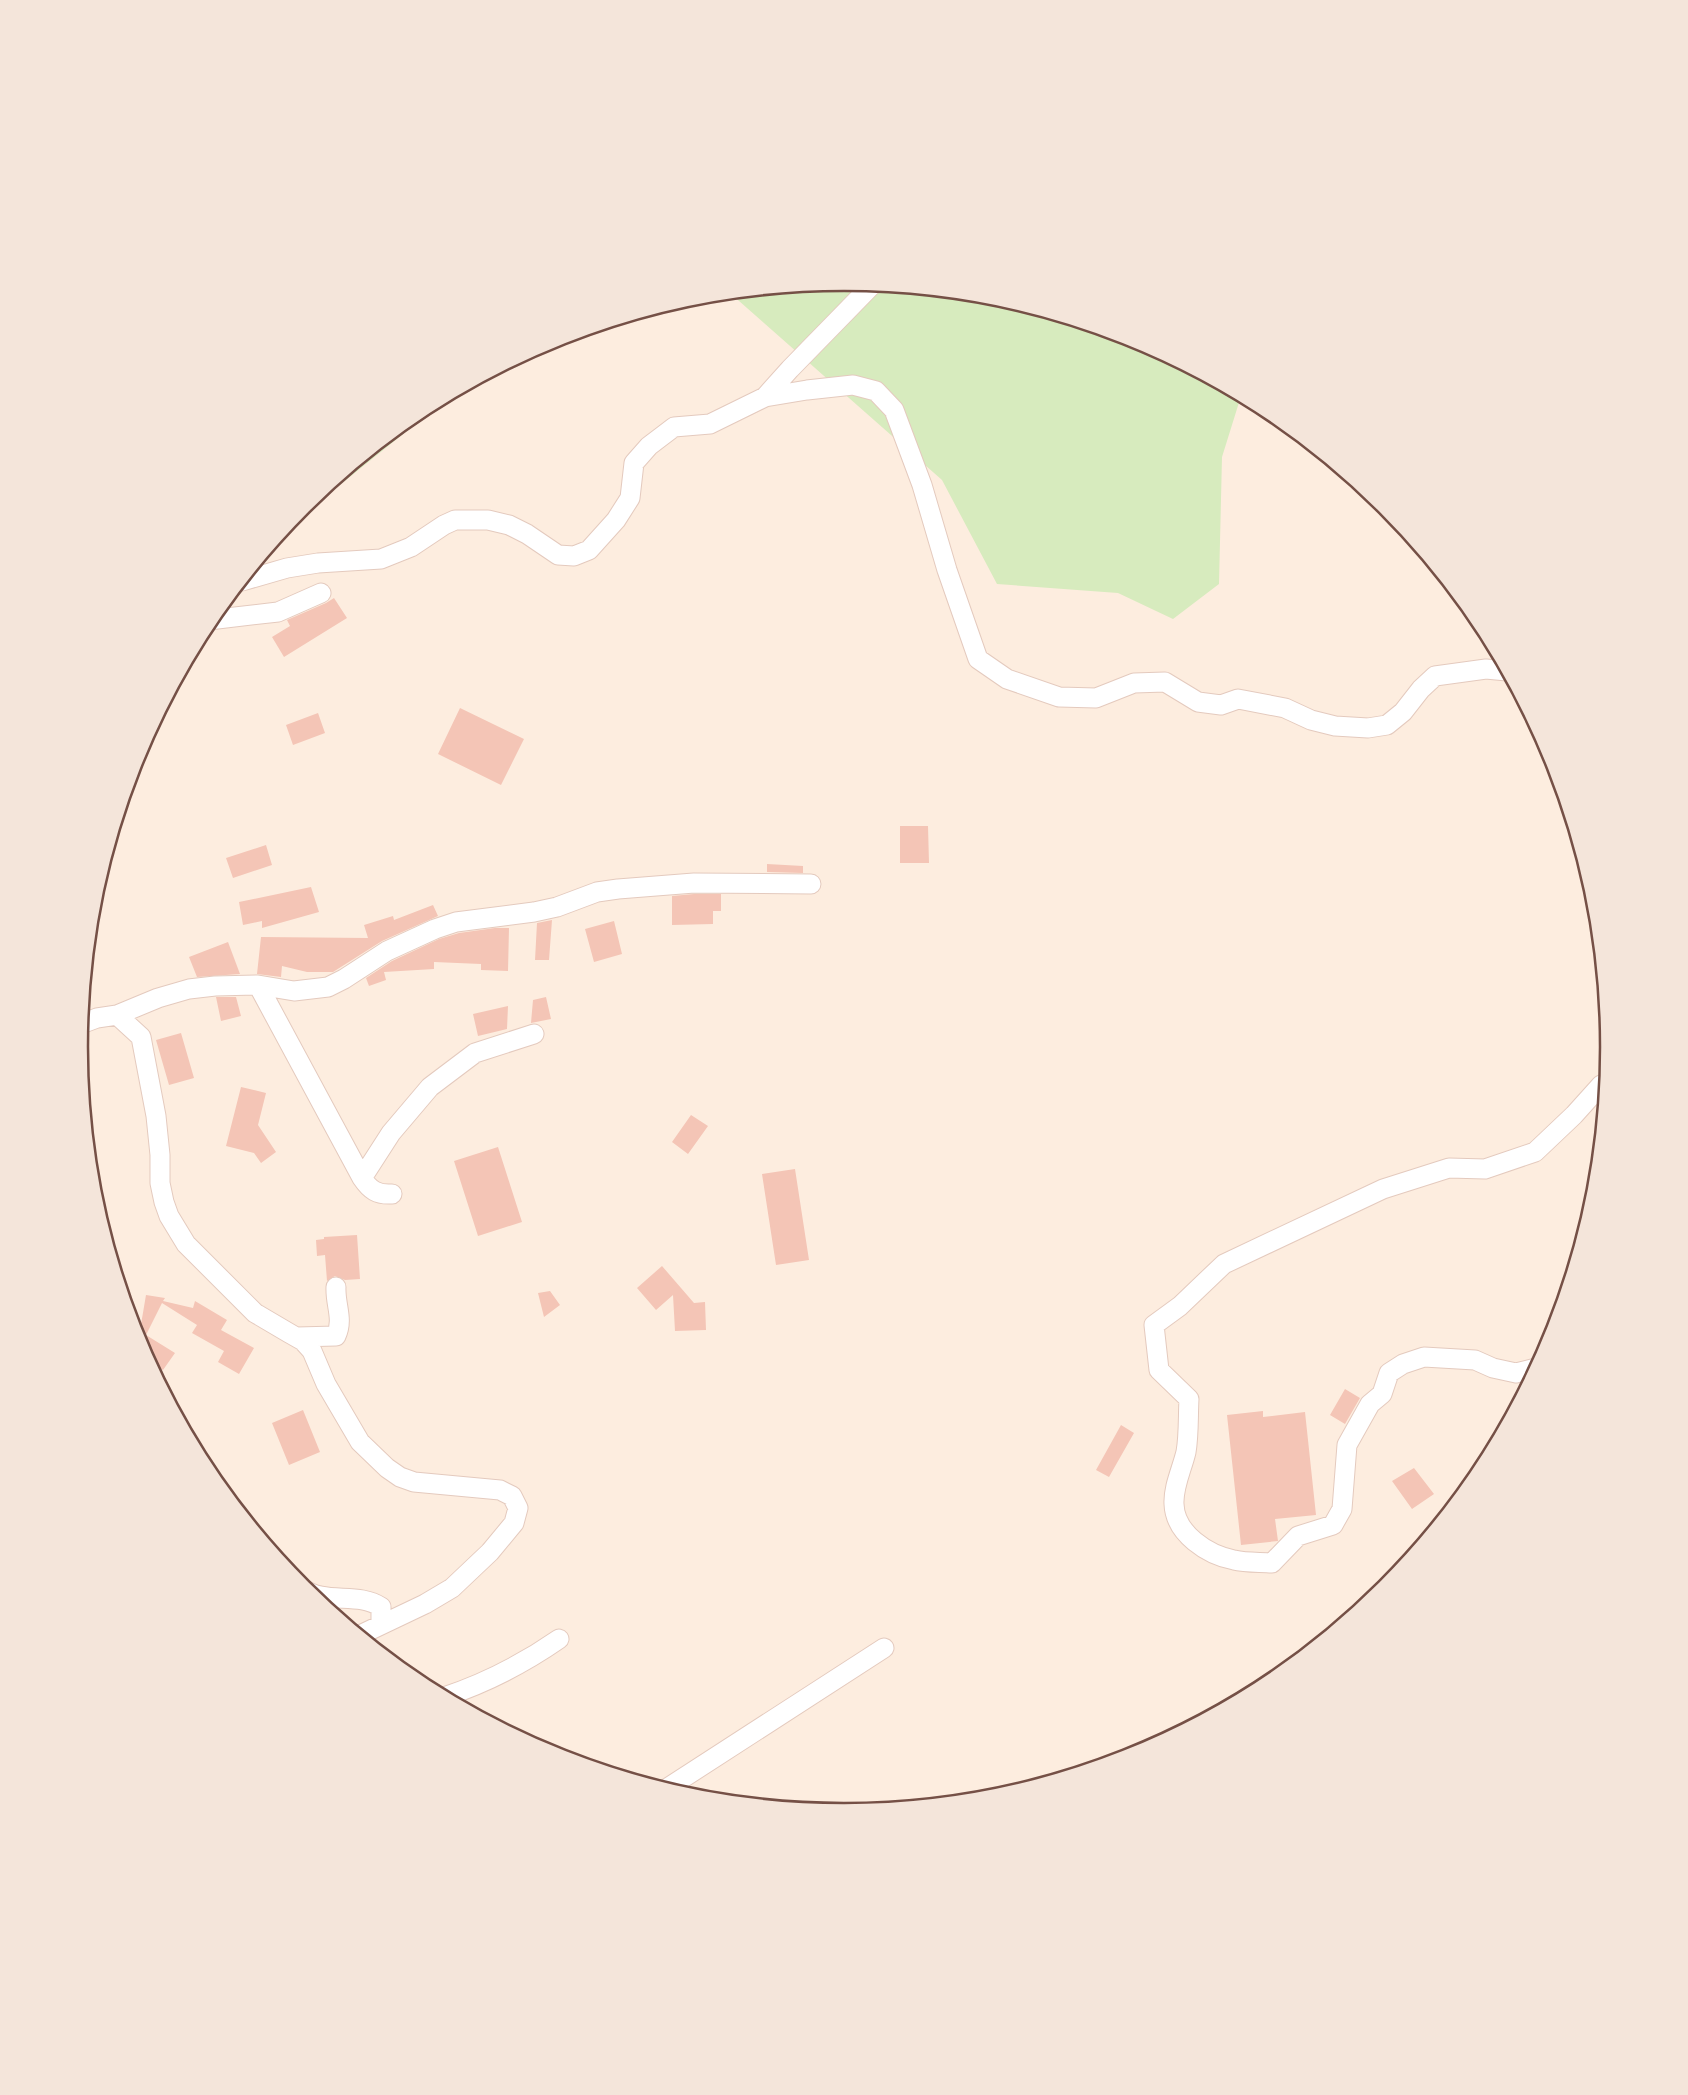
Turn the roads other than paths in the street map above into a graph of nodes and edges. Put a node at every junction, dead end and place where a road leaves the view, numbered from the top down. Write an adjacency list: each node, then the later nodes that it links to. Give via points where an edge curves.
1 (865, 292): 2 (street)
2 (766, 397): 3 (street, via 710,424 674,427 650,446 634,463 630,498 616,520 589,550 574,556 558,555 509,525 488,520 455,520 411,547 381,559 318,563); 6 (street, via 853,385 876,391 894,410 978,658 1007,679 1059,697 1096,698 1134,683 1165,682 1198,702 1220,705 1238,699 1285,708 1335,726 1368,728 1387,725 1435,676)
3 (251, 578)
4 (321, 593): 5 (street, via 278,612)
5 (221, 619)
6 (1500, 671)
7 (811, 884): 8 (street, via 694,883 597,892 557,907 456,922 436,929 387,951 328,987 294,991)
8 (258, 985): 9 (street, via 189,990 158,998); 13 (street)
9 (117, 1015): 10 (street); 16 (street, via 141,1037 156,1116 160,1182 169,1216 186,1244 255,1313)
10 (89, 1021)
11 (534, 1034): 13 (street, via 475,1053 430,1087 391,1133)
12 (1599, 1087): 17 (street, via 1535,1152 1485,1169 1449,1168 1383,1189 1224,1264 1180,1306 1154,1325 1159,1370 1189,1399 1186,1451 1174,1505 1178,1519 1193,1540 1212,1553 1235,1560 1272,1563 1298,1536 1333,1525 1342,1509 1347,1445 1370,1404 1382,1394 1389,1373 1424,1357 1475,1360 1516,1373)
13 (362, 1178): 14 (street, via 375,1192)
14 (392, 1194)
15 (336, 1287): 16 (street, via 340,1310 340,1328 336,1336)
16 (297, 1337): 19 (street, via 312,1351 326,1384 360,1442 387,1468 414,1482 500,1490 512,1496 518,1508 514,1523 496,1545 452,1588)
17 (1528, 1370)
18 (325, 1597): 19 (street, via 373,1602 381,1607)
19 (381, 1624): 20 (street)
20 (365, 1633)
21 (559, 1640): 23 (street, via 502,1674)
22 (884, 1648): 24 (street)
23 (452, 1694)
24 (674, 1784)

